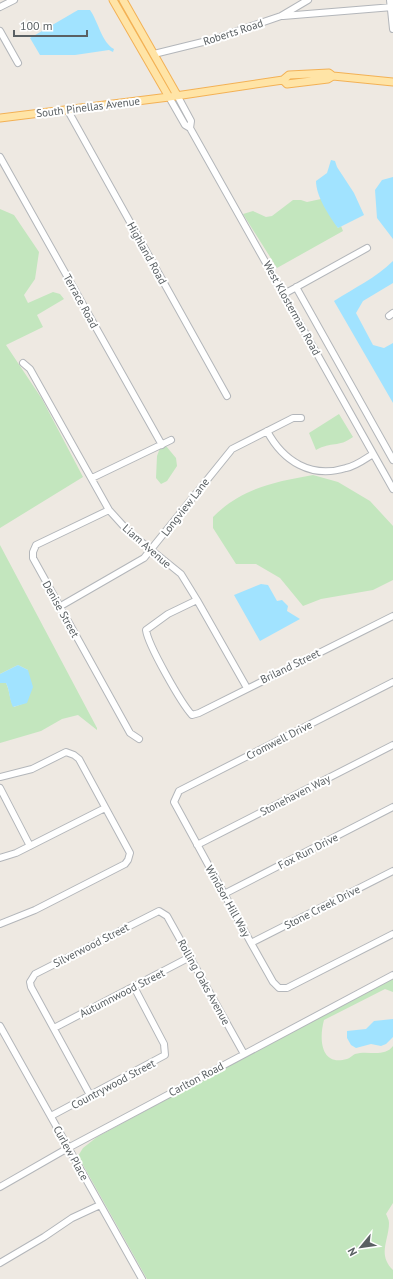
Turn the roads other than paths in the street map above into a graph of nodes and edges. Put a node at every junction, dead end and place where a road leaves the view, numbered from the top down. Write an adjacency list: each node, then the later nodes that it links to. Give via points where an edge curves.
1 (14, 0): 7 (street)
2 (113, 0): 14 (main road)
3 (123, 0): 11 (main road)
4 (308, 0): 8 (street, Roberts Road)
5 (390, 0): 6 (street)
6 (392, 7): 8 (street); 9 (street)
7 (0, 8)
8 (281, 16): 11 (street, Roberts Road, via 211,40)
9 (393, 29)
10 (0, 31): 12 (street)
11 (154, 54): 15 (main road)
12 (18, 63)
13 (393, 82): 15 (main road, South Pinellas Avenue, via 333,76 328,80 287,84 283,80)
14 (168, 96): 15 (main road, South Pinellas Avenue); 16 (main road, South Pinellas Avenue); 18 (street, West Klosterman Road, via 185,125)
15 (177, 96): 18 (street, West Klosterman Road, via 191,121)
16 (67, 109): 17 (main road, South Pinellas Avenue); 24 (street, Highland Road)
17 (0, 118)
18 (190, 128): 22 (street, West Klosterman Road)
19 (0, 157): 28 (street, Terrace Road)
20 (367, 248): 21 (street)
21 (296, 287): 22 (street); 30 (street)
22 (284, 294): 29 (street, West Klosterman Road)
23 (23, 363): 31 (street, Liam Avenue, via 30,369)
24 (227, 396)
25 (301, 418): 26 (street, Longview Lane, via 293,418)
26 (267, 431): 29 (street, via 276,447 286,457 317,470 333,471 347,468); 34 (street, Longview Lane, via 228,453)
27 (171, 440): 28 (street)
28 (162, 445): 31 (street)
29 (374, 454): 32 (street, West Klosterman Road)
30 (393, 460)
31 (92, 478): 33 (street, Liam Avenue)
32 (393, 489)
33 (109, 510): 34 (street, Liam Avenue, via 128,531); 36 (street, Denise Street, via 35,548 32,555 34,560)
34 (151, 550): 35 (street, Liam Avenue, via 181,574); 36 (street, Longview Lane, via 140,561)
35 (197, 600): 39 (street, Liam Avenue); 39 (street, Briland Street, via 168,614 146,630 188,711 192,714 199,713)
36 (60, 607): 40 (street, Denise Street, via 130,733)
37 (393, 616): 39 (street, Briland Street)
38 (393, 682): 44 (street, Cromwell Drive, via 179,791)
39 (247, 688)
40 (139, 739)
41 (393, 745): 47 (street, Stonehaven Way)
42 (0, 777): 45 (street, via 32,769 66,752 79,759)
43 (0, 788): 48 (street)
44 (175, 805): 47 (street, Windsor Hill Way)
45 (105, 808): 48 (street); 53 (street, via 129,850 129,858 125,864 36,910)
46 (393, 808): 51 (street, Fox Run Drive)
47 (197, 845): 51 (street, Windsor Hill Way)
48 (30, 846): 49 (street)
49 (0, 858)
50 (393, 871): 55 (street, Stone Creek Drive)
51 (224, 894): 55 (street, Windsor Hill Way)
52 (162, 911): 56 (street, Rolling Oaks Avenue); 60 (street, Silverwood Street, via 35,974 30,982 31,987)
53 (0, 924)
54 (393, 934): 55 (street, Windsor Hill Way, via 287,988 275,986)
55 (251, 943)
56 (190, 957): 58 (street, Autumnwood Street); 61 (street, Rolling Oaks Avenue)
57 (393, 975): 61 (street, Carlton Road)
58 (134, 987): 60 (street, Autumnwood Street); 62 (street, Countrywood Street, via 166,1052 163,1057)
59 (0, 1026): 63 (street, Curlew Place)
60 (54, 1028): 62 (street)
61 (244, 1054): 64 (street, Carlton Road)
62 (90, 1095): 63 (street, Countrywood Street)
63 (51, 1116): 64 (street, Curlew Place)
64 (68, 1148): 65 (street, Carlton Road); 66 (street, Curlew Place)
65 (0, 1187)
66 (100, 1205): 67 (street, via 72,1218); 68 (street, Curlew Place)
67 (0, 1263)
68 (142, 1279)

